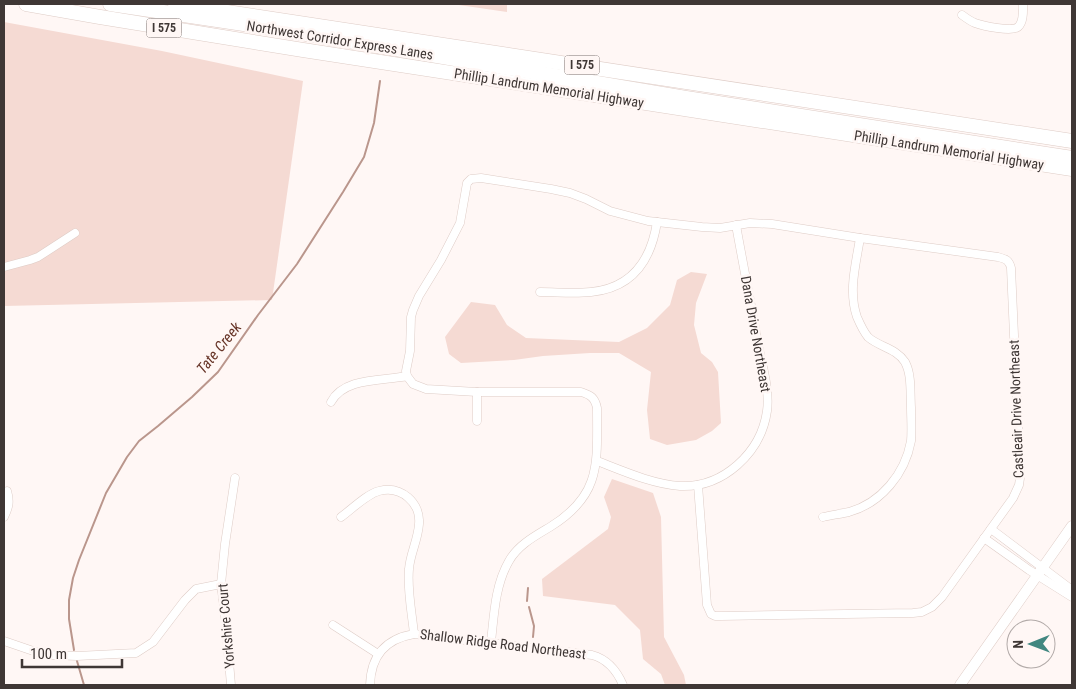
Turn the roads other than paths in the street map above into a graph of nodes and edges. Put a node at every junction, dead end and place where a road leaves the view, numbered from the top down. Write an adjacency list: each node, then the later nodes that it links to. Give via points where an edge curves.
1 (26, 4): 10 (highway, Phillip Landrum Memorial Highway / I 575, via 303,50)
2 (110, 4): 9 (highway, Northwest Corridor Express Lanes)
3 (175, 4): 6 (highway, Phillip Landrum Memorial Highway / I 575)
4 (1023, 4): 5 (street, via 1021,30 977,24)
5 (962, 14)
6 (879, 112): 7 (highway, Phillip Landrum Memorial Highway / I 575); 8 (highway)
7 (1072, 141)
8 (1072, 150)
9 (1072, 158)
10 (1072, 168)
11 (657, 222): 12 (street, Castleair Drive Northeast, via 720,228); 16 (street, via 642,263 624,282 590,292); 17 (street, Castleair Drive Northeast, via 610,211 560,191 468,176 460,223 413,310)
12 (736, 225): 14 (street, Castleair Drive Northeast, via 772,224); 25 (street, Dana Drive Northeast, via 763,370 767,411 756,444 744,459 726,474)
13 (75, 233): 15 (street, via 38,257)
14 (860, 238): 29 (street, via 852,286 854,305 868,337 898,354 908,371 911,440 903,467 880,495 849,512); 31 (street, Castleair Drive Northeast, via 1012,259 1020,478 1013,498)
15 (4, 267)
16 (540, 292)
17 (407, 376): 19 (street, via 421,388); 21 (street, via 348,386 334,396)
18 (599, 390): 20 (street)
19 (477, 392): 20 (street, via 582,392); 22 (street)
20 (593, 397): 23 (street, via 597,408)
21 (332, 402)
22 (477, 421)
23 (596, 461): 25 (street, Dana Drive Northeast, via 664,484); 40 (street, via 592,482 581,501 564,518 528,540 510,560 497,592)
24 (235, 478): 34 (street, Yorkshire Court)
25 (698, 485): 32 (street, Castleair Drive Northeast, via 708,616 922,612 937,603)
26 (7, 490): 27 (street, via 9,500)
27 (4, 517)
28 (341, 517): 38 (street, via 373,494 386,490 401,493 417,508 419,523 409,570)
29 (823, 517)
30 (1072, 526): 33 (street)
31 (991, 529): 32 (street, Castleair Drive Northeast); 33 (street)
32 (984, 538): 33 (street)
33 (1040, 571): 35 (street); 36 (street); 45 (street)
34 (221, 584): 39 (street, via 196,589 153,642 136,653 50,655); 42 (street, Yorkshire Court)
35 (1072, 590)
36 (1072, 597)
37 (333, 625): 41 (street)
38 (414, 634): 40 (street, Shallow Ridge Road Northeast); 41 (street, Shallow Ridge Road Northeast, via 393,640)
39 (4, 641)
40 (491, 642): 44 (street, Shallow Ridge Road Northeast, via 599,656 615,670)
41 (378, 654): 43 (street, via 371,669)
42 (231, 685)
43 (370, 685)
44 (623, 685)
45 (960, 685)

